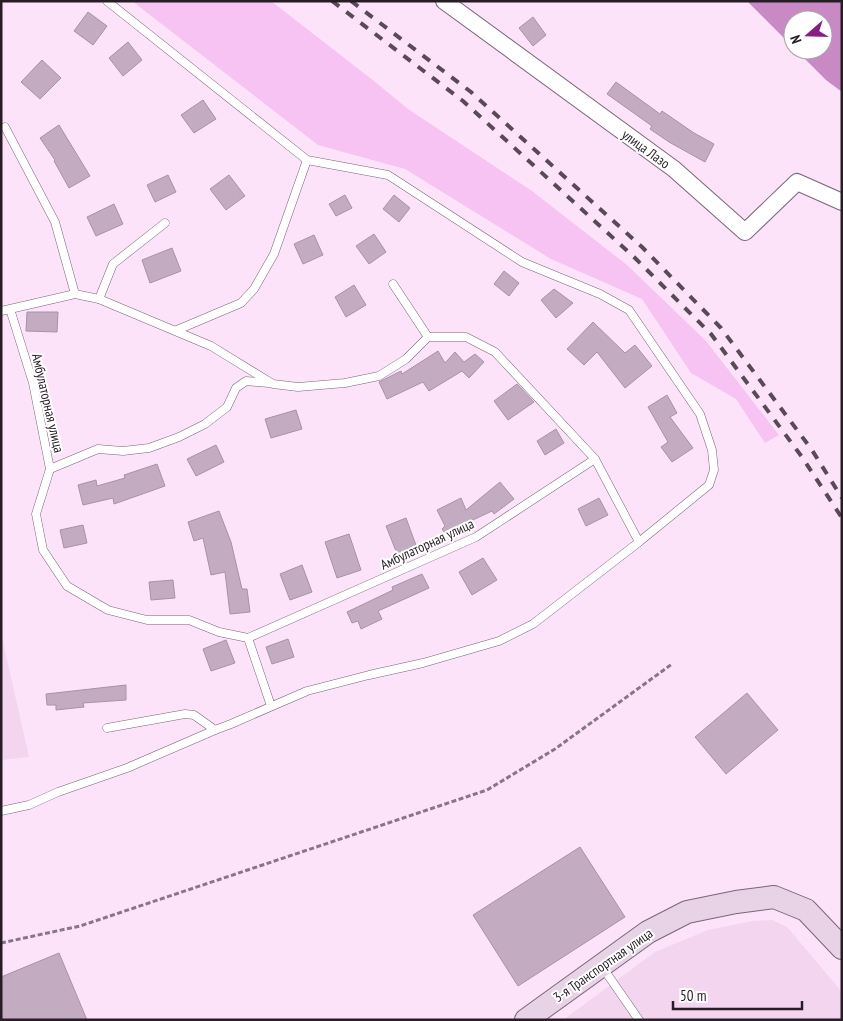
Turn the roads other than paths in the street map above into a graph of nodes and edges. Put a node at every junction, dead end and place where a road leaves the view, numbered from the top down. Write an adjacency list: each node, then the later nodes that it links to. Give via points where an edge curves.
1 (107, 1): 4 (lane)
2 (444, 1): 5 (street, улица Лазо, via 674,169 745,232 797,182)
3 (5, 127): 8 (lane, via 55,222)
4 (307, 160): 12 (lane, via 274,254 254,289 241,303); 17 (lane, via 388,175 522,262 600,294 629,310 700,414 712,450 714,470 709,485)
5 (842, 202)
6 (164, 223): 9 (lane, via 113,264)
7 (393, 284): 13 (lane)
8 (75, 294): 9 (lane); 10 (lane)
9 (99, 299): 12 (lane)
10 (10, 309): 11 (lane); 16 (lane, Амбулаторная улица, via 34,383)
11 (1, 311)
12 (177, 330): 14 (lane, via 211,346)
13 (428, 337): 14 (lane, via 406,359 379,376 298,387); 15 (lane, via 466,337 495,352)
14 (273, 384): 16 (lane, via 246,381 236,388 228,406 205,424 149,448 98,449)
15 (595, 459): 17 (lane); 18 (lane, Амбулаторная улица, via 476,537)
16 (50, 469): 18 (lane, Амбулаторная улица, via 36,514 43,550 67,586 108,610 146,620 188,620 219,632)
17 (639, 542): 19 (lane, via 533,624 499,641 307,691)
18 (248, 638): 19 (lane)
19 (270, 706): 21 (lane)
20 (107, 728): 21 (lane, via 194,714)
21 (214, 730): 22 (lane, via 127,768 29,805)
22 (1, 811)
23 (842, 948): 24 (street, 3-я Транспортная улица, via 806,910 774,897 687,912 648,932)
24 (601, 965): 25 (street, 3-я Транспортная улица); 26 (lane)
25 (528, 1019)
26 (639, 1020)

